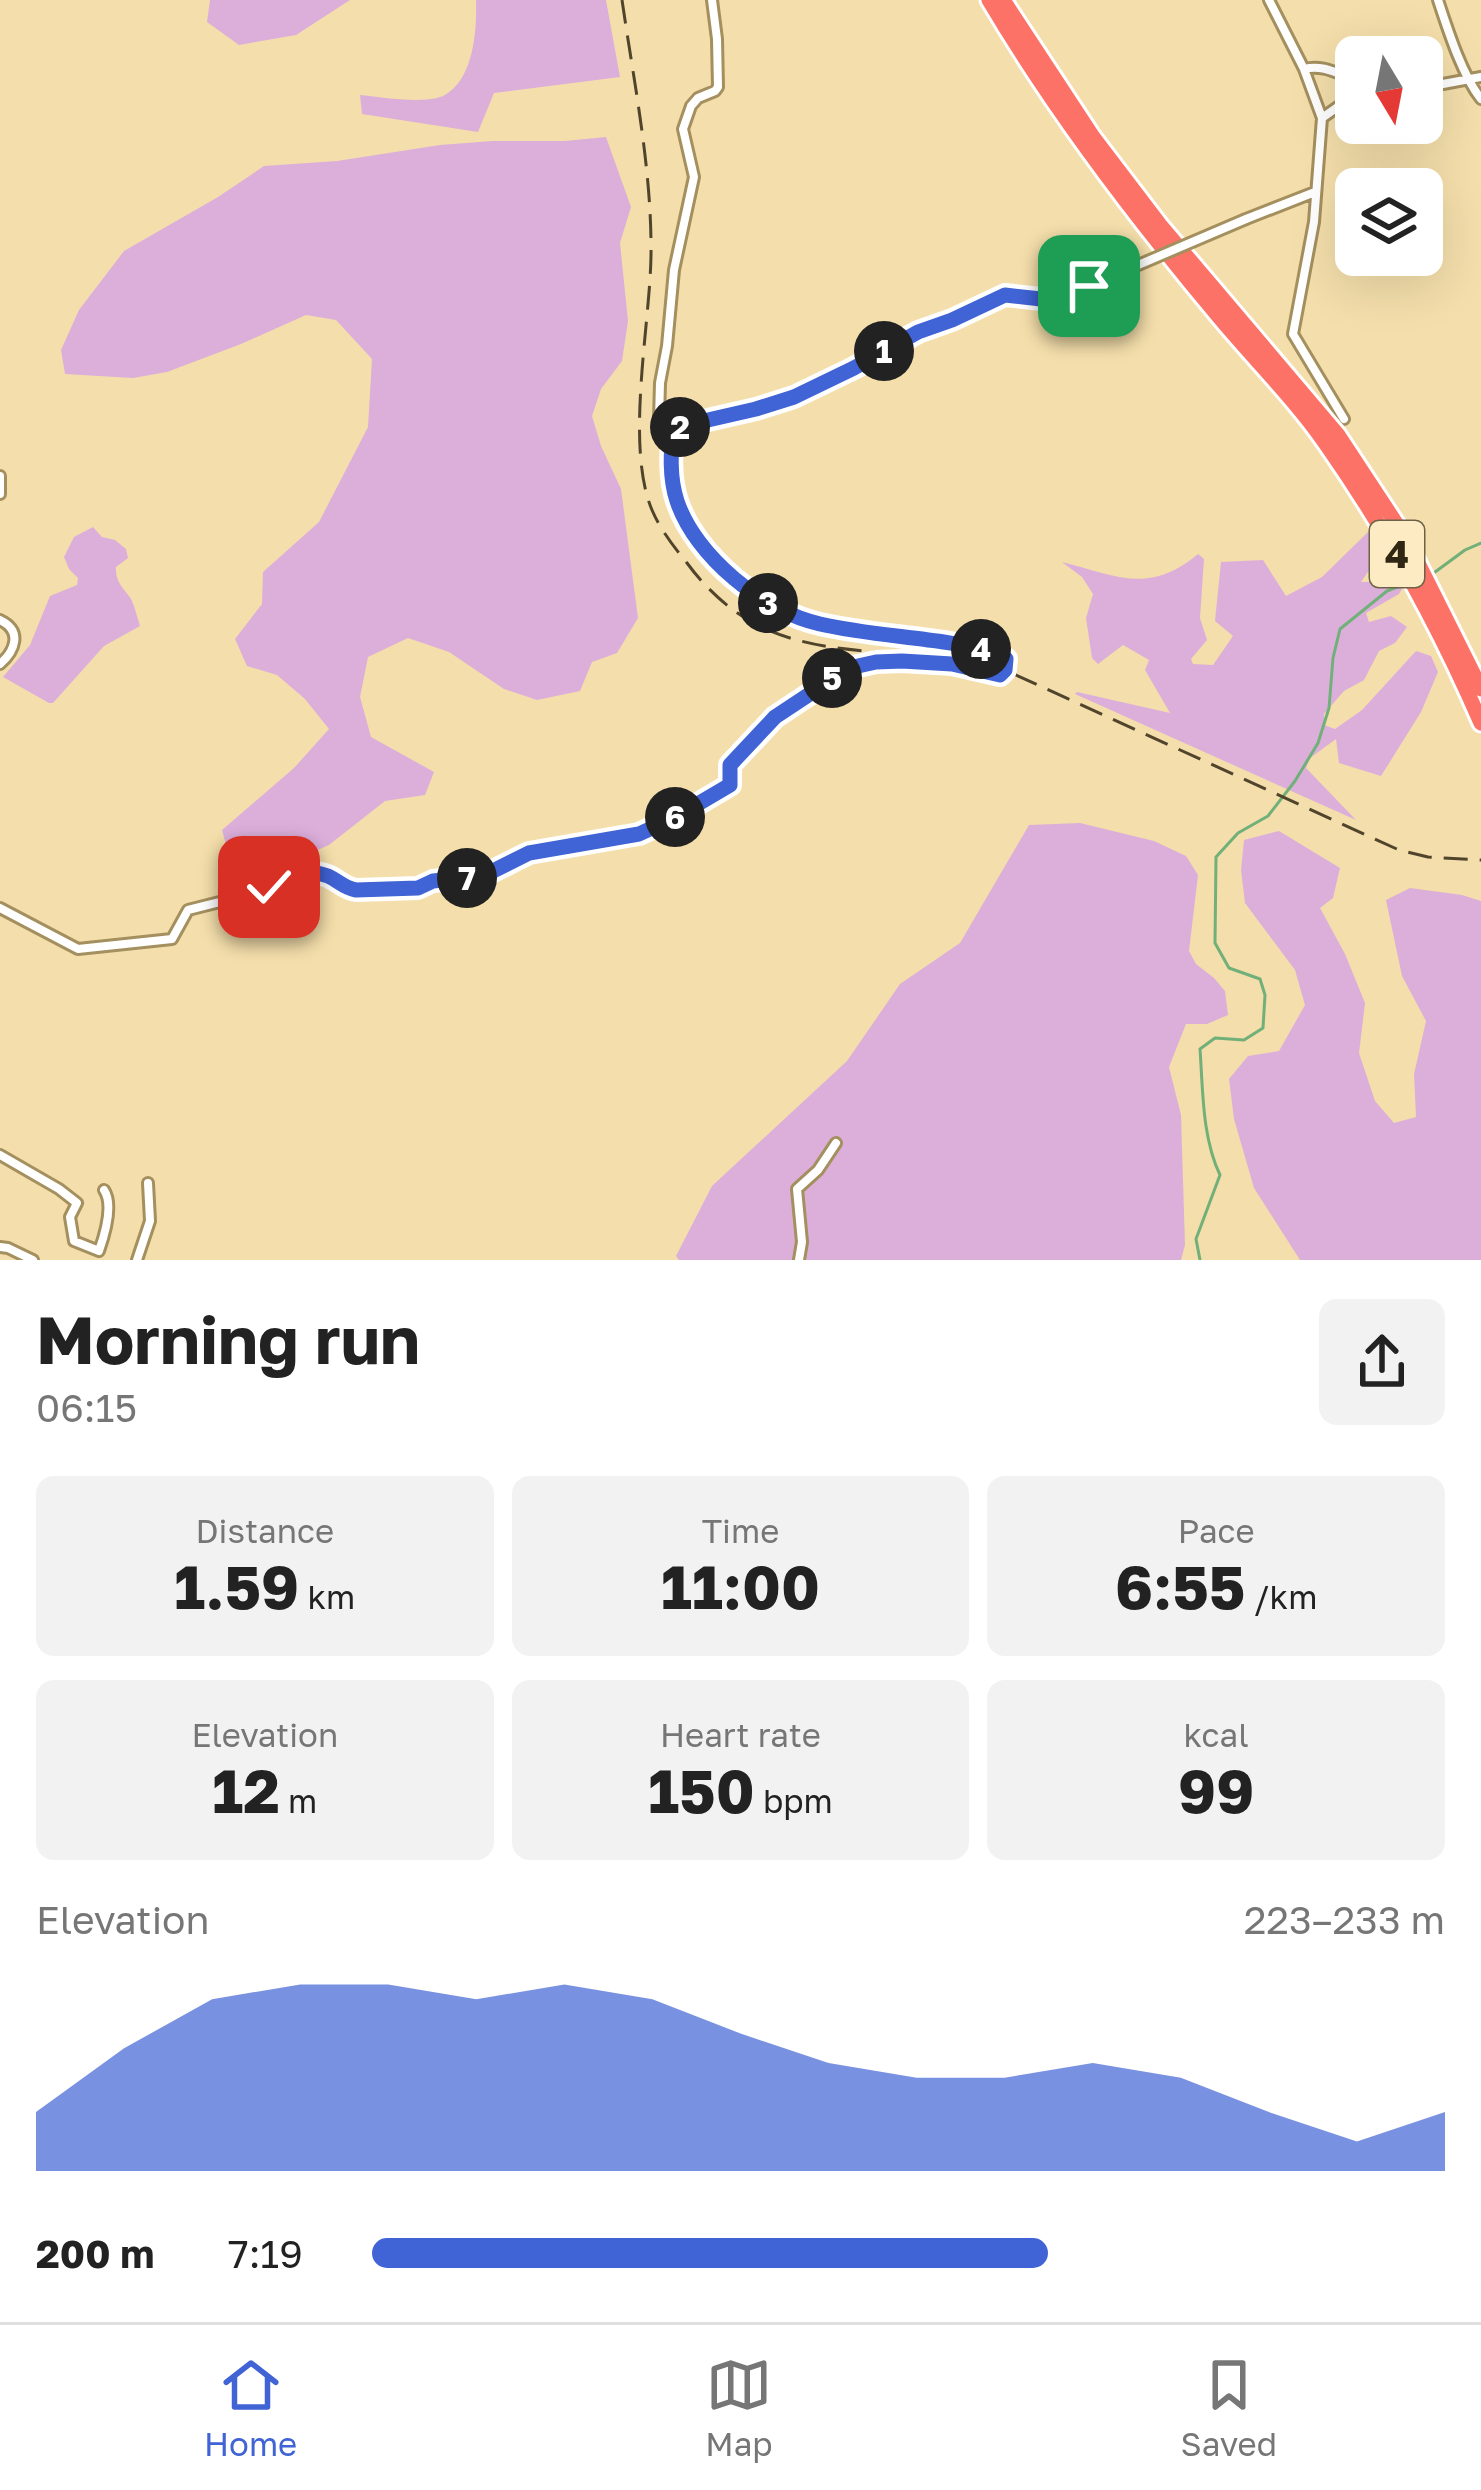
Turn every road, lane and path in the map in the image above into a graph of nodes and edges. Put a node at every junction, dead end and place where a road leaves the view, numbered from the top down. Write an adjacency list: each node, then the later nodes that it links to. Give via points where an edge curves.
1 (712, 0): 16 (street, via 718,87 691,106 683,129 694,176 659,408 659,419)
2 (989, 0): 14 (highway, 4, via 1116,188 1218,316)
3 (1003, 0): 14 (highway, 4, via 1093,137)
4 (1269, 0): 6 (street)
5 (1438, 0): 8 (street, via 1457,54)
6 (1304, 69): 7 (street); 12 (street)
7 (1335, 71)
8 (1476, 78): 9 (street); 10 (street)
9 (1443, 82)
10 (1481, 99)
11 (1335, 109): 12 (street)
12 (1322, 118): 13 (street)
13 (1315, 192): 15 (street, via 1293,334); 16 (street, bridge, via 1089,286 1041,299 1005,295 794,397)
14 (1296, 394): 21 (highway, 4, via 1338,435 1405,537); 22 (highway, 4, via 1394,546)
15 (1344, 419)
16 (673, 428): 23 (street, via 674,485 688,526 751,591 820,624 994,652 1006,659 1003,674 902,661 849,668 760,730 730,765 730,785 674,818 632,836 529,853 483,876 356,890 294,873 263,891 188,910 172,939 89,950)
17 (0, 476): 18 (street)
18 (0, 494)
19 (0, 620): 20 (street, via 16,639)
20 (0, 664)
21 (1481, 689)
22 (1481, 723)
23 (0, 908)
24 (836, 1143): 32 (street, via 797,1189)
25 (0, 1155): 29 (street, via 77,1202 74,1241)
26 (148, 1183): 31 (street, via 150,1221)
27 (104, 1190): 29 (street, via 110,1200)
28 (0, 1246): 30 (street)
29 (97, 1256)
30 (33, 1260)
31 (137, 1260)
32 (799, 1260)

